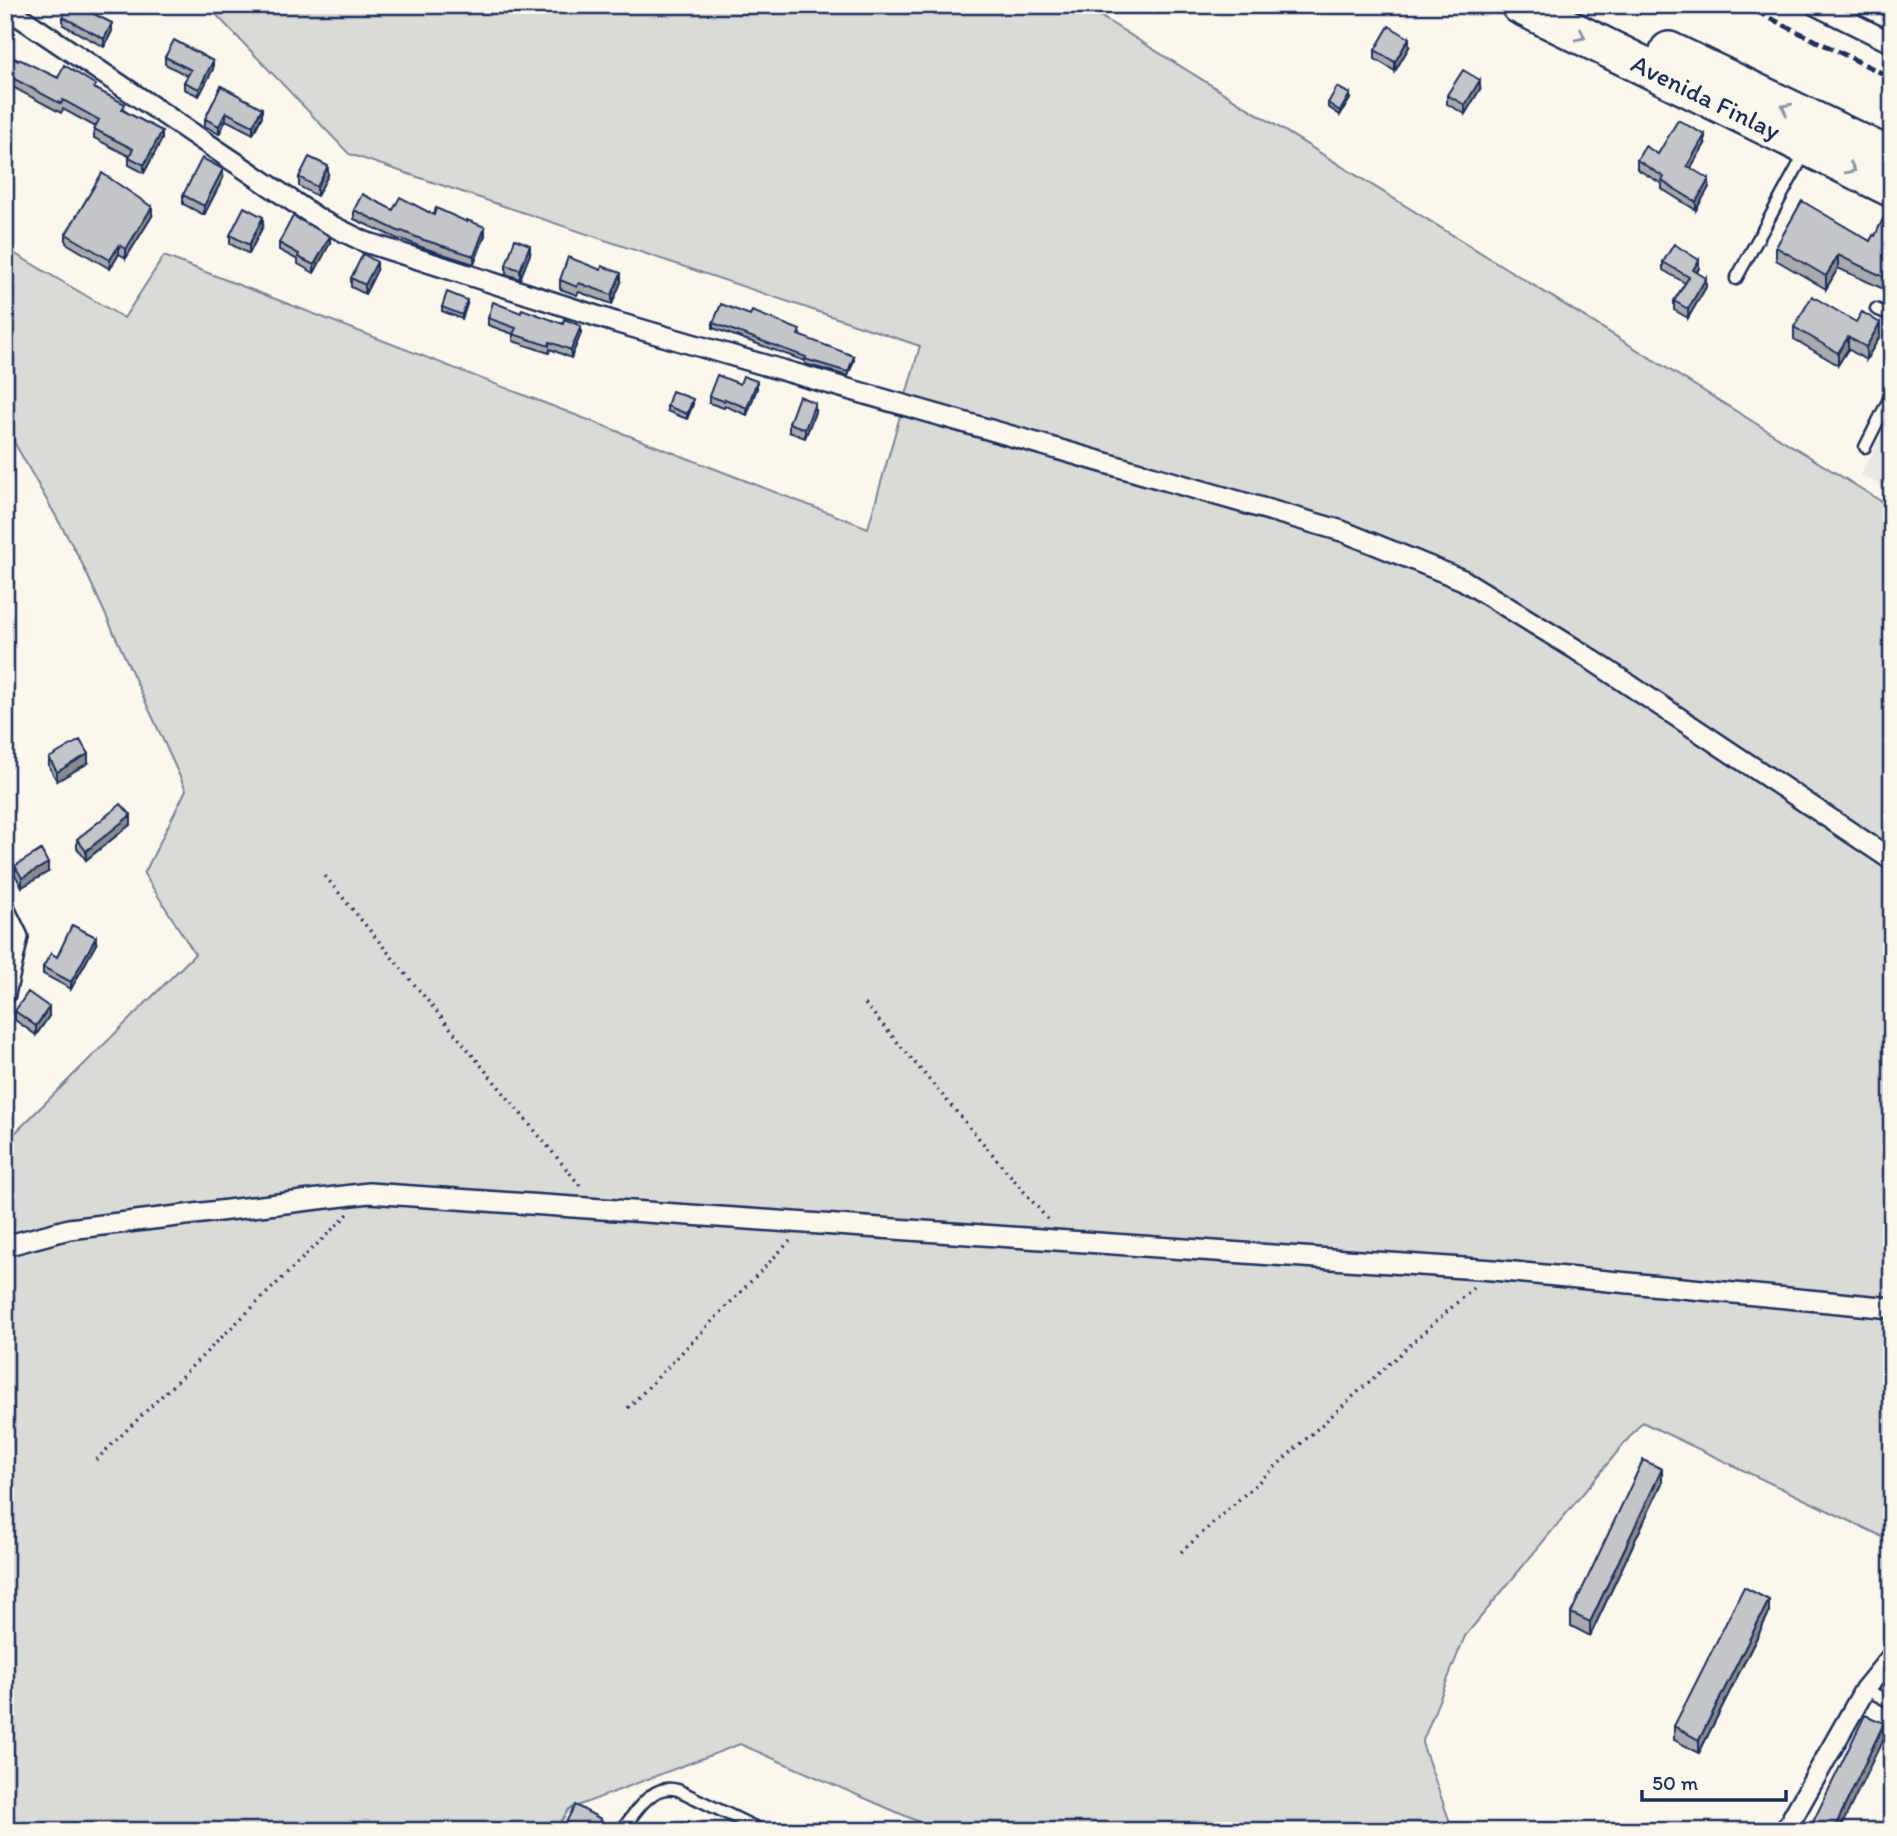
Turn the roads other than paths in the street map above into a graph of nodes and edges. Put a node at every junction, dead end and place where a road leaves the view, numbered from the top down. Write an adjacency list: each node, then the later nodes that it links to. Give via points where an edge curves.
1 (1520, 5): 8 (highway, Avenida Finlay, one-way to 8)
2 (1577, 5): 8 (highway, Avenida Finlay, one-way to 2)
3 (1815, 5): 7 (street)
4 (1886, 5): 6 (lane)
5 (5, 7): 16 (street, via 322,221 365,242 615,322 1342,531 1463,580 1577,650)
6 (1892, 13)
7 (1892, 43)
8 (1813, 136): 9 (highway, Avenida Finlay); 10 (highway, Avenida Finlay, one-way to 10); 11 (lane)
9 (1892, 158)
10 (1892, 188)
11 (1736, 279)
12 (1876, 309): 13 (lane)
13 (1892, 316)
14 (1892, 393): 15 (lane)
15 (1865, 447)
16 (1892, 860)
17 (5, 910): 18 (street, via 18,937)
18 (5, 994)
19 (5, 1245): 20 (street, via 69,1229 369,1194 1493,1270)
20 (1892, 1308)
21 (1892, 1656): 22 (street)
22 (1865, 1689): 23 (lane); 26 (street)
23 (1892, 1703)
24 (621, 1831): 25 (lane, via 645,1801 666,1788)
25 (763, 1831)
26 (1785, 1831)

